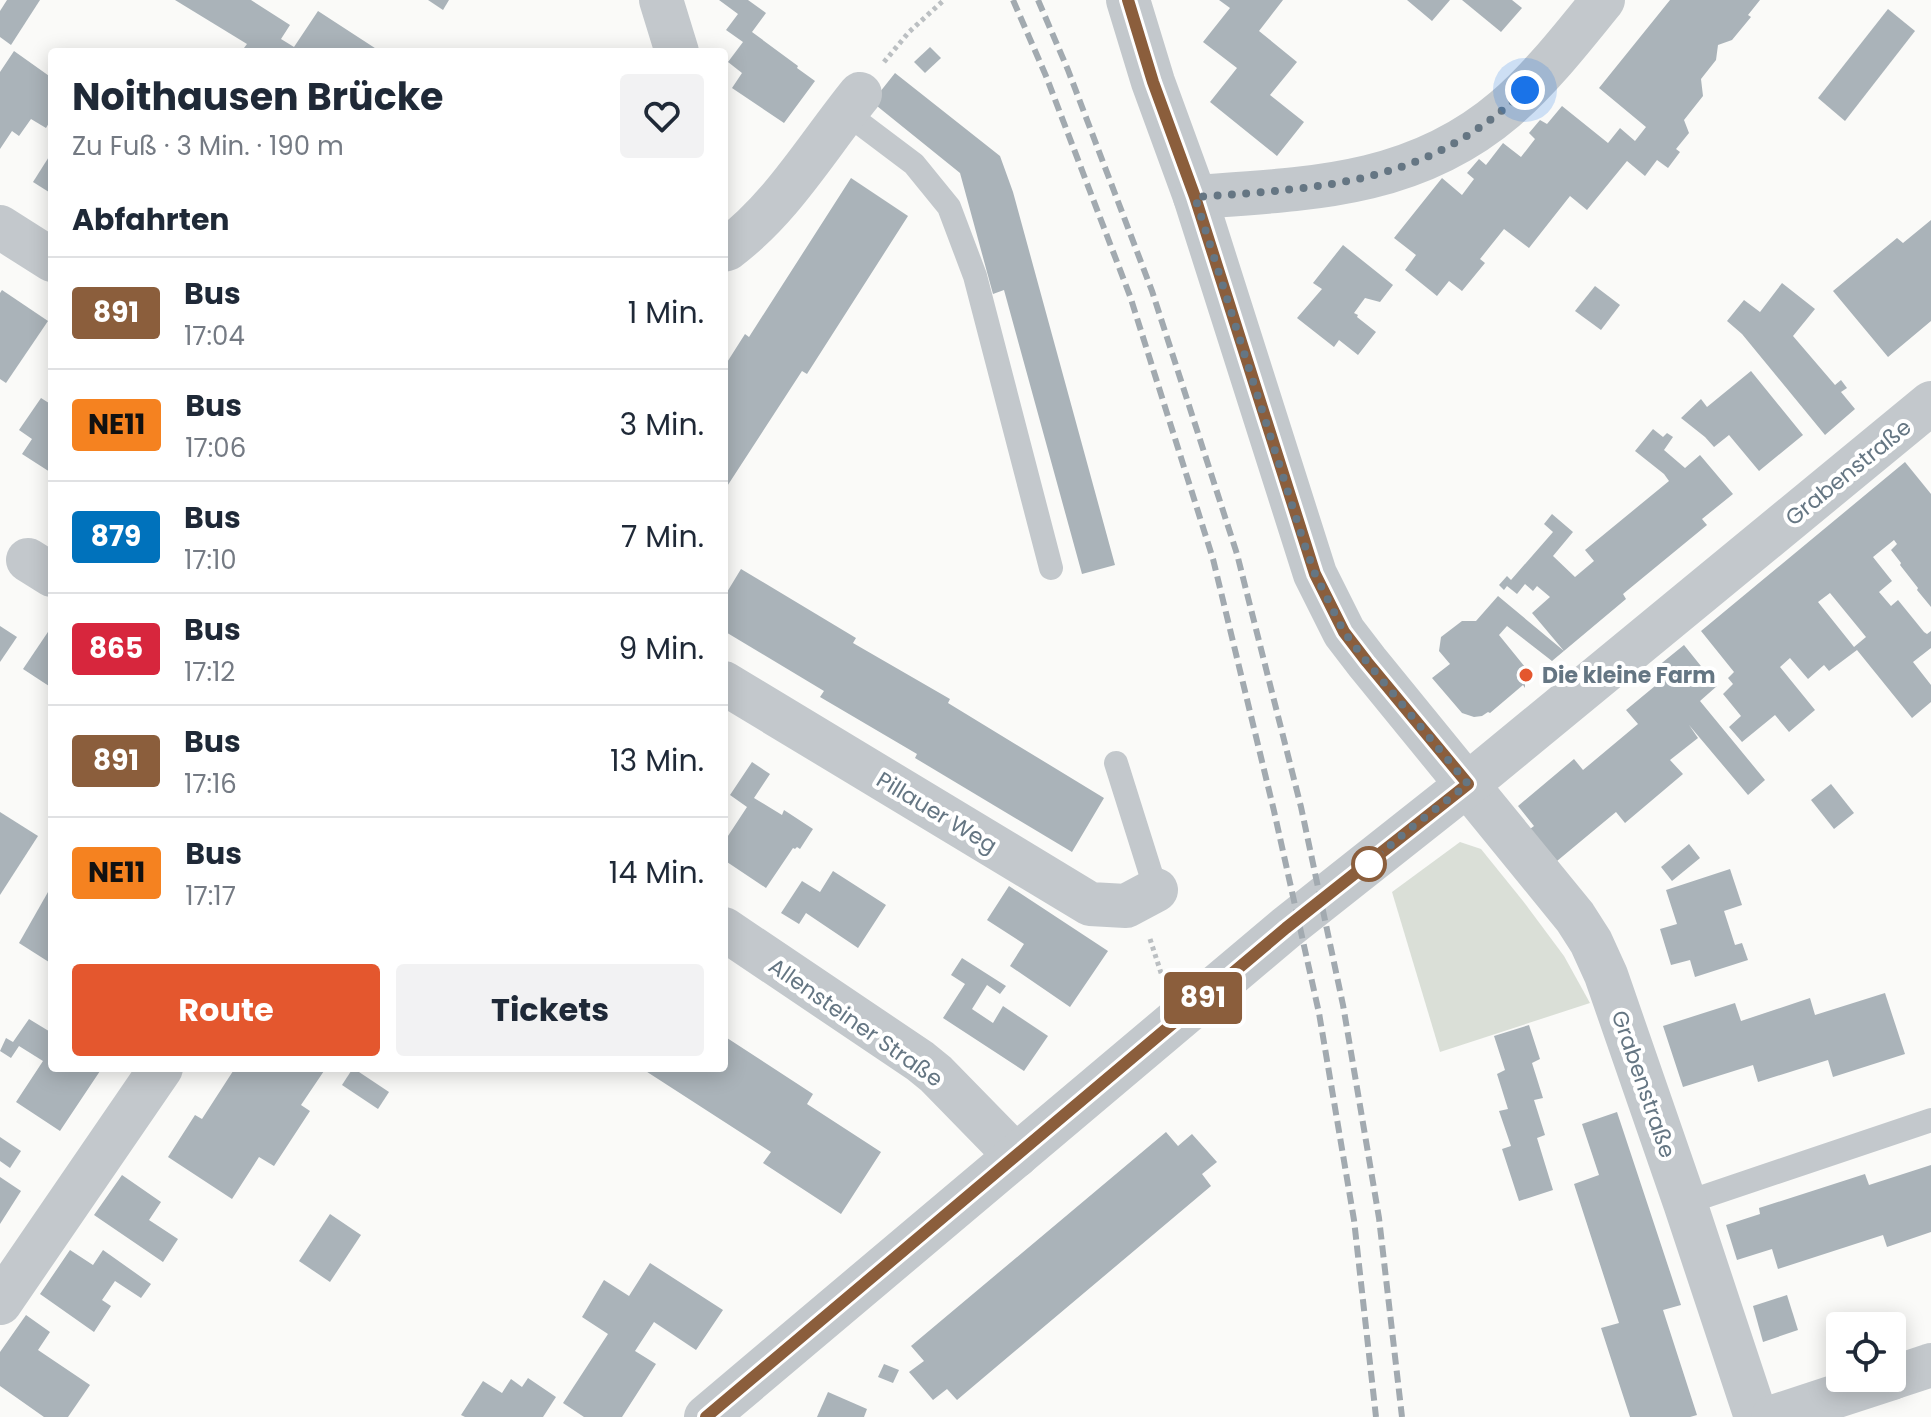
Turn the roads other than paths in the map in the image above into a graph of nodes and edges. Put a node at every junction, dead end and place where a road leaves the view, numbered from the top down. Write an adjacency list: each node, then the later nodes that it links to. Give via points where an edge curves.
1 (661, 0): 4 (street)
2 (1128, 0): 6 (street)
3 (1603, 0): 6 (street, via 1506,109 1418,162 1343,184)
4 (676, 48)
5 (852, 103): 8 (street, via 768,214); 11 (lane, via 949,207 975,276)
6 (1195, 197): 14 (street, via 1328,604 1367,662)
7 (0, 227): 9 (street)
8 (728, 248)
9 (48, 257)
10 (1931, 403): 14 (street, Grabenstraße)
11 (1051, 568)
12 (728, 685): 15 (street, Pillauer Weg, via 1090,904 1126,906)
13 (1116, 763): 15 (lane)
14 (1468, 784): 19 (street, Grabenstraße, via 1286,928); 20 (street, Grabenstraße, via 1591,942)
15 (1146, 895)
16 (728, 932): 19 (street, Allensteiner Straße, via 920,1061)
17 (158, 1072): 21 (street)
18 (1931, 1120): 20 (lane)
19 (1016, 1156): 25 (street, Grabenstraße)
20 (1685, 1203): 26 (street, Grabenstraße)
21 (0, 1303)
22 (1931, 1365): 23 (street)
23 (1906, 1373)
24 (1849, 1392): 27 (street)
25 (706, 1417)
26 (1756, 1417)
27 (1773, 1417)

